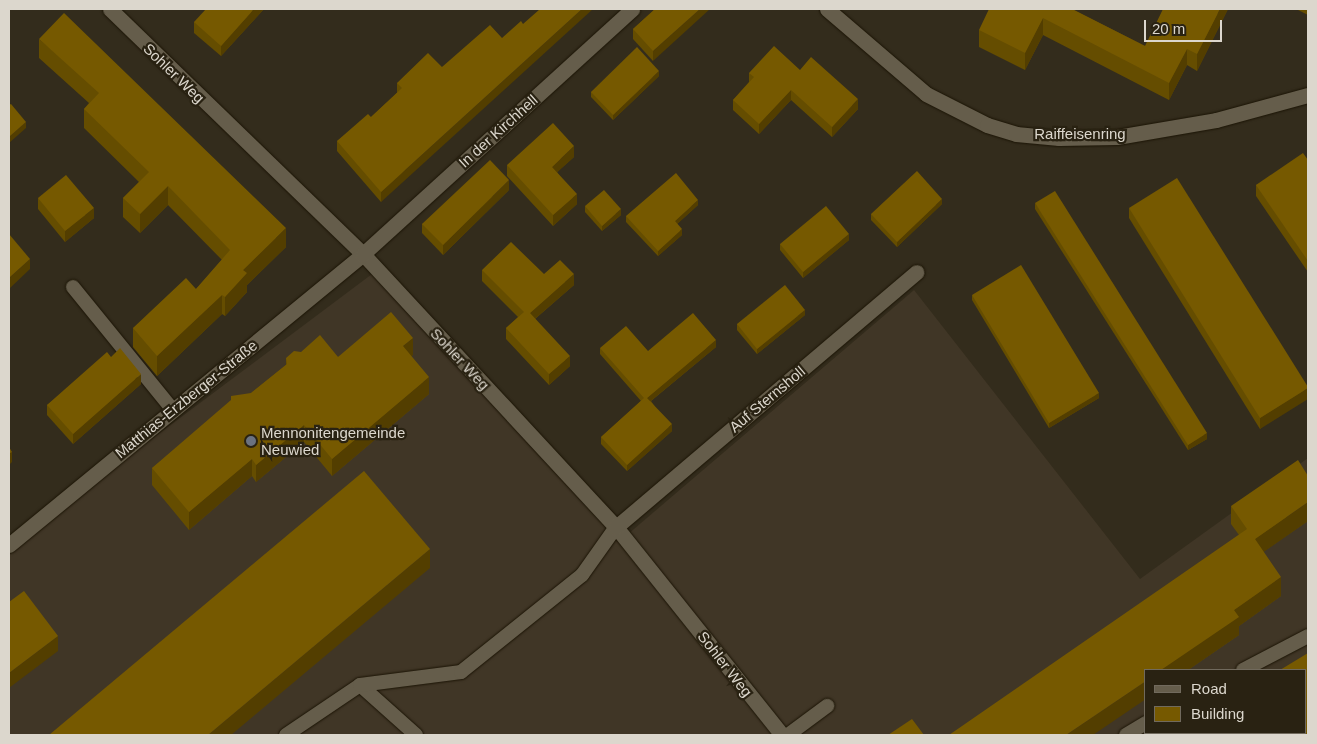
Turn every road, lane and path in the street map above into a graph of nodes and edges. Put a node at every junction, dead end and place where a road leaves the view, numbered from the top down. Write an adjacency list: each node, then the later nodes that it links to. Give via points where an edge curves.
1 (110, 9): 5 (street, Sohler Weg)
2 (632, 9): 5 (street, In der Kirchhell)
3 (827, 9): 4 (street, Raiffeisenring, via 926,94 987,125 1016,134 1060,138 1117,137 1216,120)
4 (1308, 95)
5 (363, 254): 8 (street, Matthias-Erzberger-Straße); 9 (street, Sohler Weg)
6 (917, 272): 9 (street, Auf Sternsholl)
7 (73, 287): 8 (lane)
8 (173, 410): 10 (street, Matthias-Erzberger-Straße)
9 (616, 527): 13 (lane, via 582,575 461,672); 18 (street, Sohler Weg)
10 (9, 545)
11 (1308, 636): 12 (lane)
12 (1245, 669)
13 (360, 685): 16 (lane); 17 (lane)
14 (827, 706): 19 (lane)
15 (1144, 724): 20 (lane)
16 (286, 735)
17 (416, 735)
18 (782, 735)
19 (788, 735)
20 (1126, 735)

